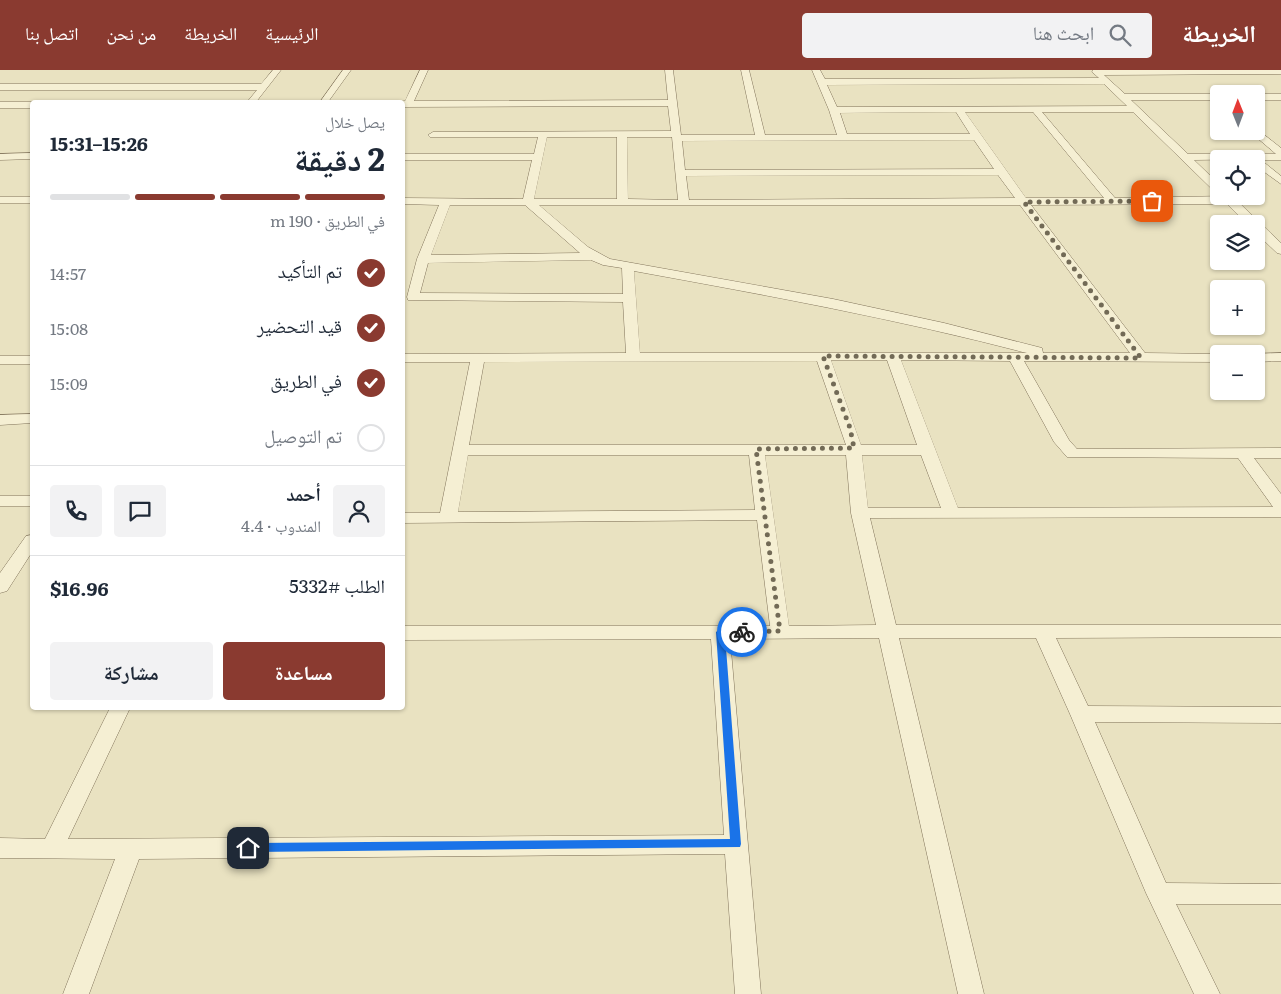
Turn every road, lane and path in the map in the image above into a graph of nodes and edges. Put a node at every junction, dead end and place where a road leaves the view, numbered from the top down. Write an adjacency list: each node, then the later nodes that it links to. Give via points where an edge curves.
1 (277, 70): 16 (street)
2 (347, 70): 22 (street)
3 (424, 70): 24 (street)
4 (669, 70): 23 (street)
5 (745, 70): 38 (street)
6 (816, 70): 13 (street)
7 (1056, 70): 14 (street)
8 (1096, 71): 9 (street); 12 (street)
9 (1180, 71): 10 (street)
10 (1253, 71): 11 (street)
11 (1281, 71)
12 (1106, 81): 14 (street); 17 (street)
13 (821, 82): 14 (street); 31 (street)
14 (1067, 82)
15 (0, 87): 16 (street)
16 (264, 87): 21 (street)
17 (1123, 97): 20 (street); 30 (street)
18 (1265, 97): 19 (street)
19 (1281, 97)
20 (1210, 99)
21 (254, 100)
22 (325, 100)
23 (673, 103): 24 (street, via 442,108); 35 (street)
24 (405, 104)
25 (0, 105): 26 (street)
26 (18, 105): 27 (street); 32 (street)
27 (30, 105)
28 (1034, 108): 29 (street); 30 (street); 60 (street)
29 (958, 109): 31 (street); 37 (street)
30 (1135, 109): 46 (street)
31 (834, 110): 36 (street)
32 (6, 114)
33 (622, 134): 34 (street); 35 (street); 63 (street)
34 (543, 135): 40 (street); 45 (street)
35 (676, 136): 38 (street); 52 (street)
36 (843, 137): 37 (street); 38 (street)
37 (979, 137): 51 (street)
38 (760, 138)
39 (1265, 140): 41 (street)
40 (430, 142): 42 (street); 45 (street)
41 (1281, 153)
42 (405, 155)
43 (30, 156): 44 (street)
44 (0, 157)
45 (538, 157): 61 (street)
46 (1186, 157): 48 (street); 53 (street)
47 (1281, 157): 49 (street)
48 (1210, 158)
49 (1265, 158)
50 (1265, 168): 54 (street)
51 (1001, 172): 52 (street); 62 (street)
52 (680, 173): 64 (street)
53 (1210, 181)
54 (1281, 181)
55 (1210, 199): 60 (street)
56 (0, 200): 57 (street)
57 (30, 200)
58 (405, 201): 59 (street)
59 (446, 201): 61 (street); 70 (street)
60 (1112, 201): 62 (street)
61 (528, 202): 63 (street); 69 (street)
62 (1024, 202): 64 (street); 80 (street)
63 (623, 203): 64 (street)
64 (684, 203)
65 (1234, 205): 66 (street)
66 (1245, 215)
67 (1265, 235): 68 (street)
68 (1281, 250)
69 (593, 256): 70 (street); 71 (street)
70 (423, 259): 72 (street, via 412,295 416,297)
71 (628, 267): 72 (street); 79 (street, via 843,305)
72 (630, 298): 76 (street)
73 (823, 356): 74 (street); 76 (street); 88 (street, via 850,428)
74 (892, 356): 77 (street); 91 (street)
75 (478, 357): 76 (street); 78 (street); 90 (street)
76 (633, 357)
77 (1015, 357): 79 (street); 92 (street, via 1062,442 1073,454)
78 (405, 358)
79 (1064, 358): 80 (street)
80 (1141, 358): 81 (street)
81 (1210, 358)
82 (1265, 358): 83 (street)
83 (1281, 358)
84 (0, 360): 85 (street)
85 (30, 360)
86 (0, 420): 87 (street)
87 (30, 420)
88 (854, 448): 89 (street); 91 (street); 99 (street)
89 (756, 449): 90 (street); 100 (street)
90 (460, 450): 102 (street)
91 (927, 450): 97 (street)
92 (1242, 453): 93 (street); 96 (street)
93 (1281, 453)
94 (0, 501): 95 (street)
95 (30, 501)
96 (1281, 506)
97 (952, 512): 98 (street); 99 (street)
98 (1281, 512)
99 (860, 513): 106 (street)
100 (764, 515): 102 (street); 105 (street)
101 (405, 518): 102 (street)
102 (448, 518)
103 (30, 543): 104 (street)
104 (0, 587)
105 (780, 631): 106 (street); 108 (street)
106 (888, 631): 109 (street); 122 (street)
107 (1281, 631): 109 (street)
108 (720, 632): 110 (street); 114 (street)
109 (1043, 632): 112 (street)
110 (405, 633)
111 (119, 710): 116 (street)
112 (1081, 714): 113 (street); 118 (street)
113 (1281, 715)
114 (736, 844): 117 (street); 121 (street)
115 (0, 848): 116 (street)
116 (52, 848): 117 (street)
117 (132, 849): 120 (street)
118 (1158, 893): 119 (street); 123 (street)
119 (1281, 894)
120 (76, 994)
121 (748, 994)
122 (971, 994)
123 (1207, 994)

